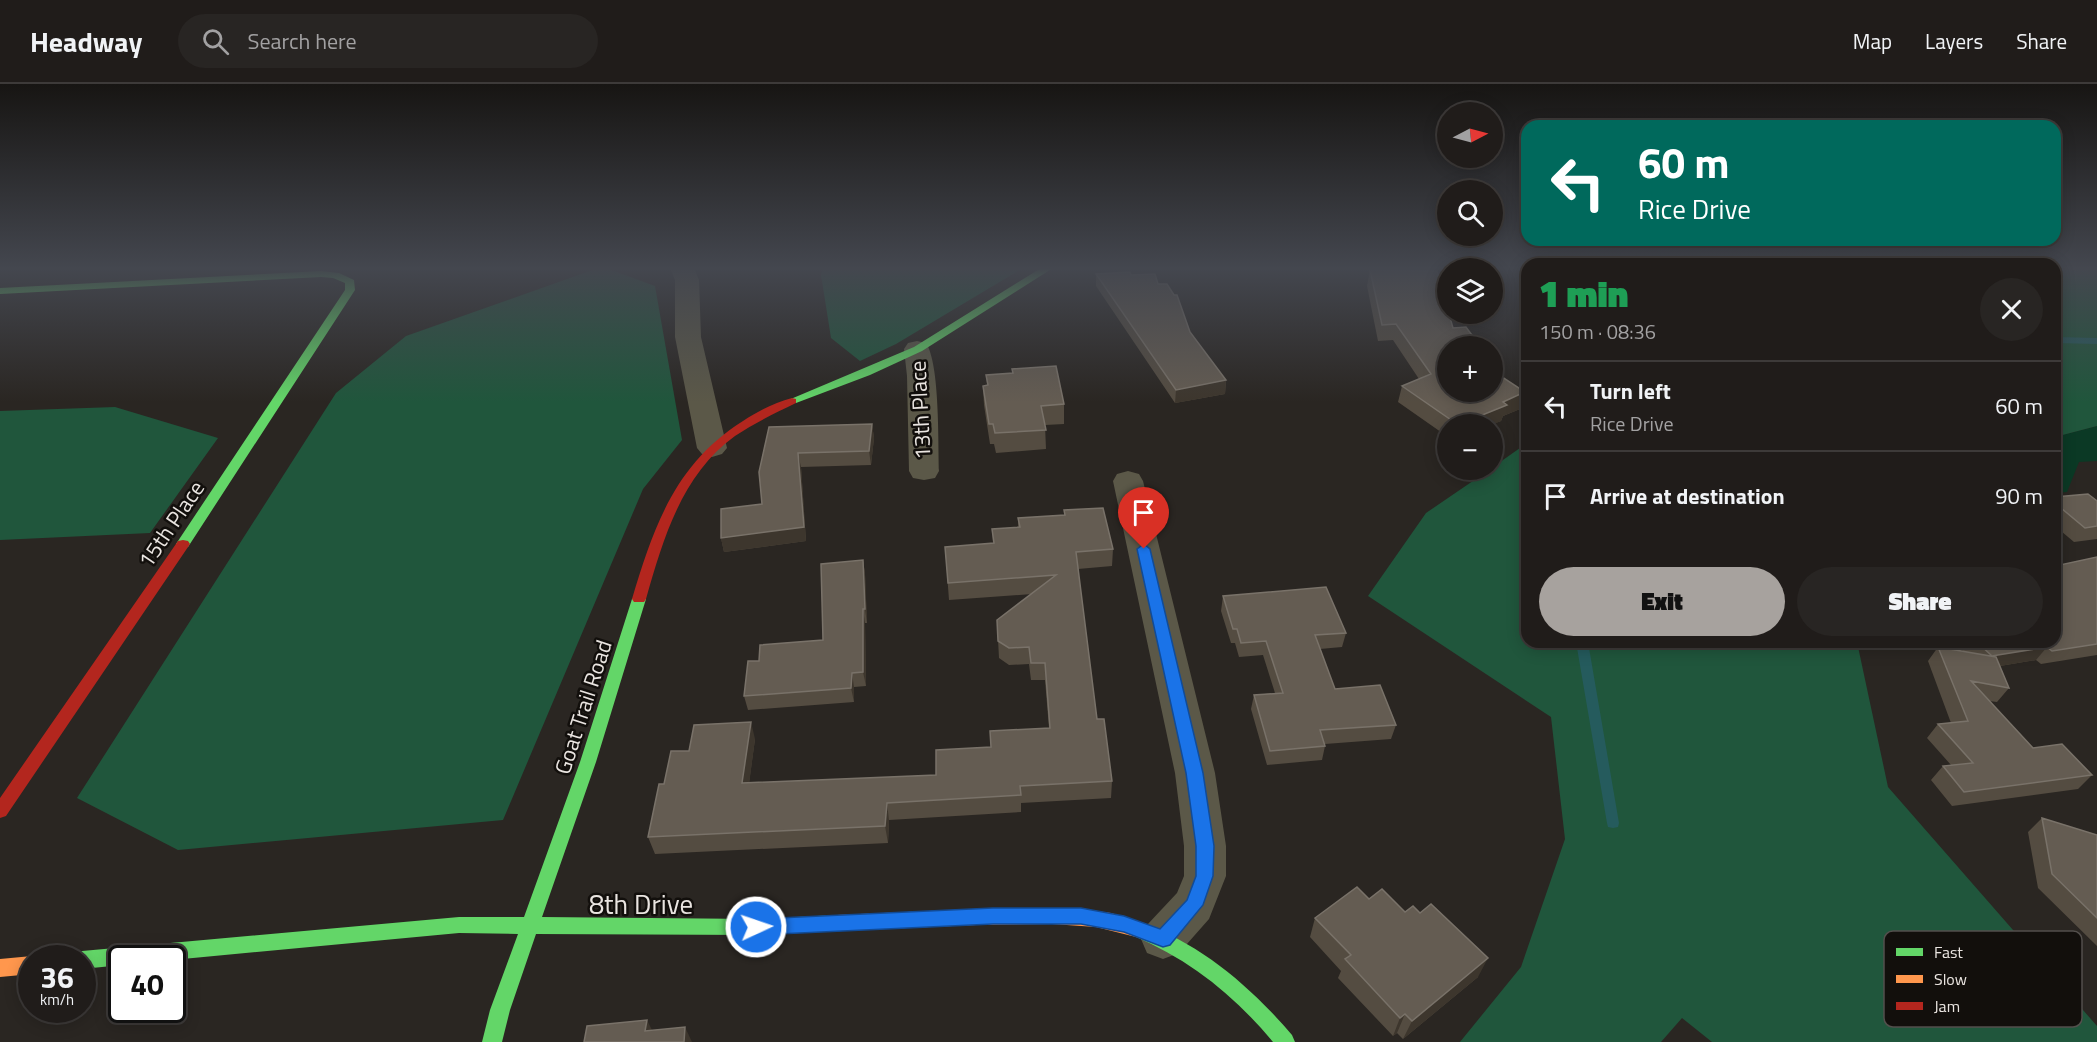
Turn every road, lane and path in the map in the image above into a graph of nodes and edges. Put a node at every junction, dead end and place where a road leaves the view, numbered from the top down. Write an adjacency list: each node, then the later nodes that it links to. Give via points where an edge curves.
1 (337, 313): 8 (street, 15th Place)
2 (688, 313): 5 (street, via 688,337)
3 (973, 313): 4 (street, Goat Trail Road)
4 (917, 349): 5 (street, Goat Trail Road, via 773,409); 6 (street, 13th Place)
5 (712, 448): 9 (street, Goat Trail Road, via 694,466 679,490 654,548 588,762)
6 (924, 471)
7 (1128, 481): 10 (street, via 1194,773 1205,846 1205,876 1194,905)
8 (0, 811)
9 (530, 925): 10 (street, 8th Drive, via 756,927 1081,916 1124,924); 11 (street, via 459,925); 14 (street, Goat Trail Road)
10 (1163, 939): 15 (street, 8th Drive, via 1228,980)
11 (96, 959)
12 (18, 966): 13 (street)
13 (0, 968)
14 (492, 1042)
15 (1285, 1042)

